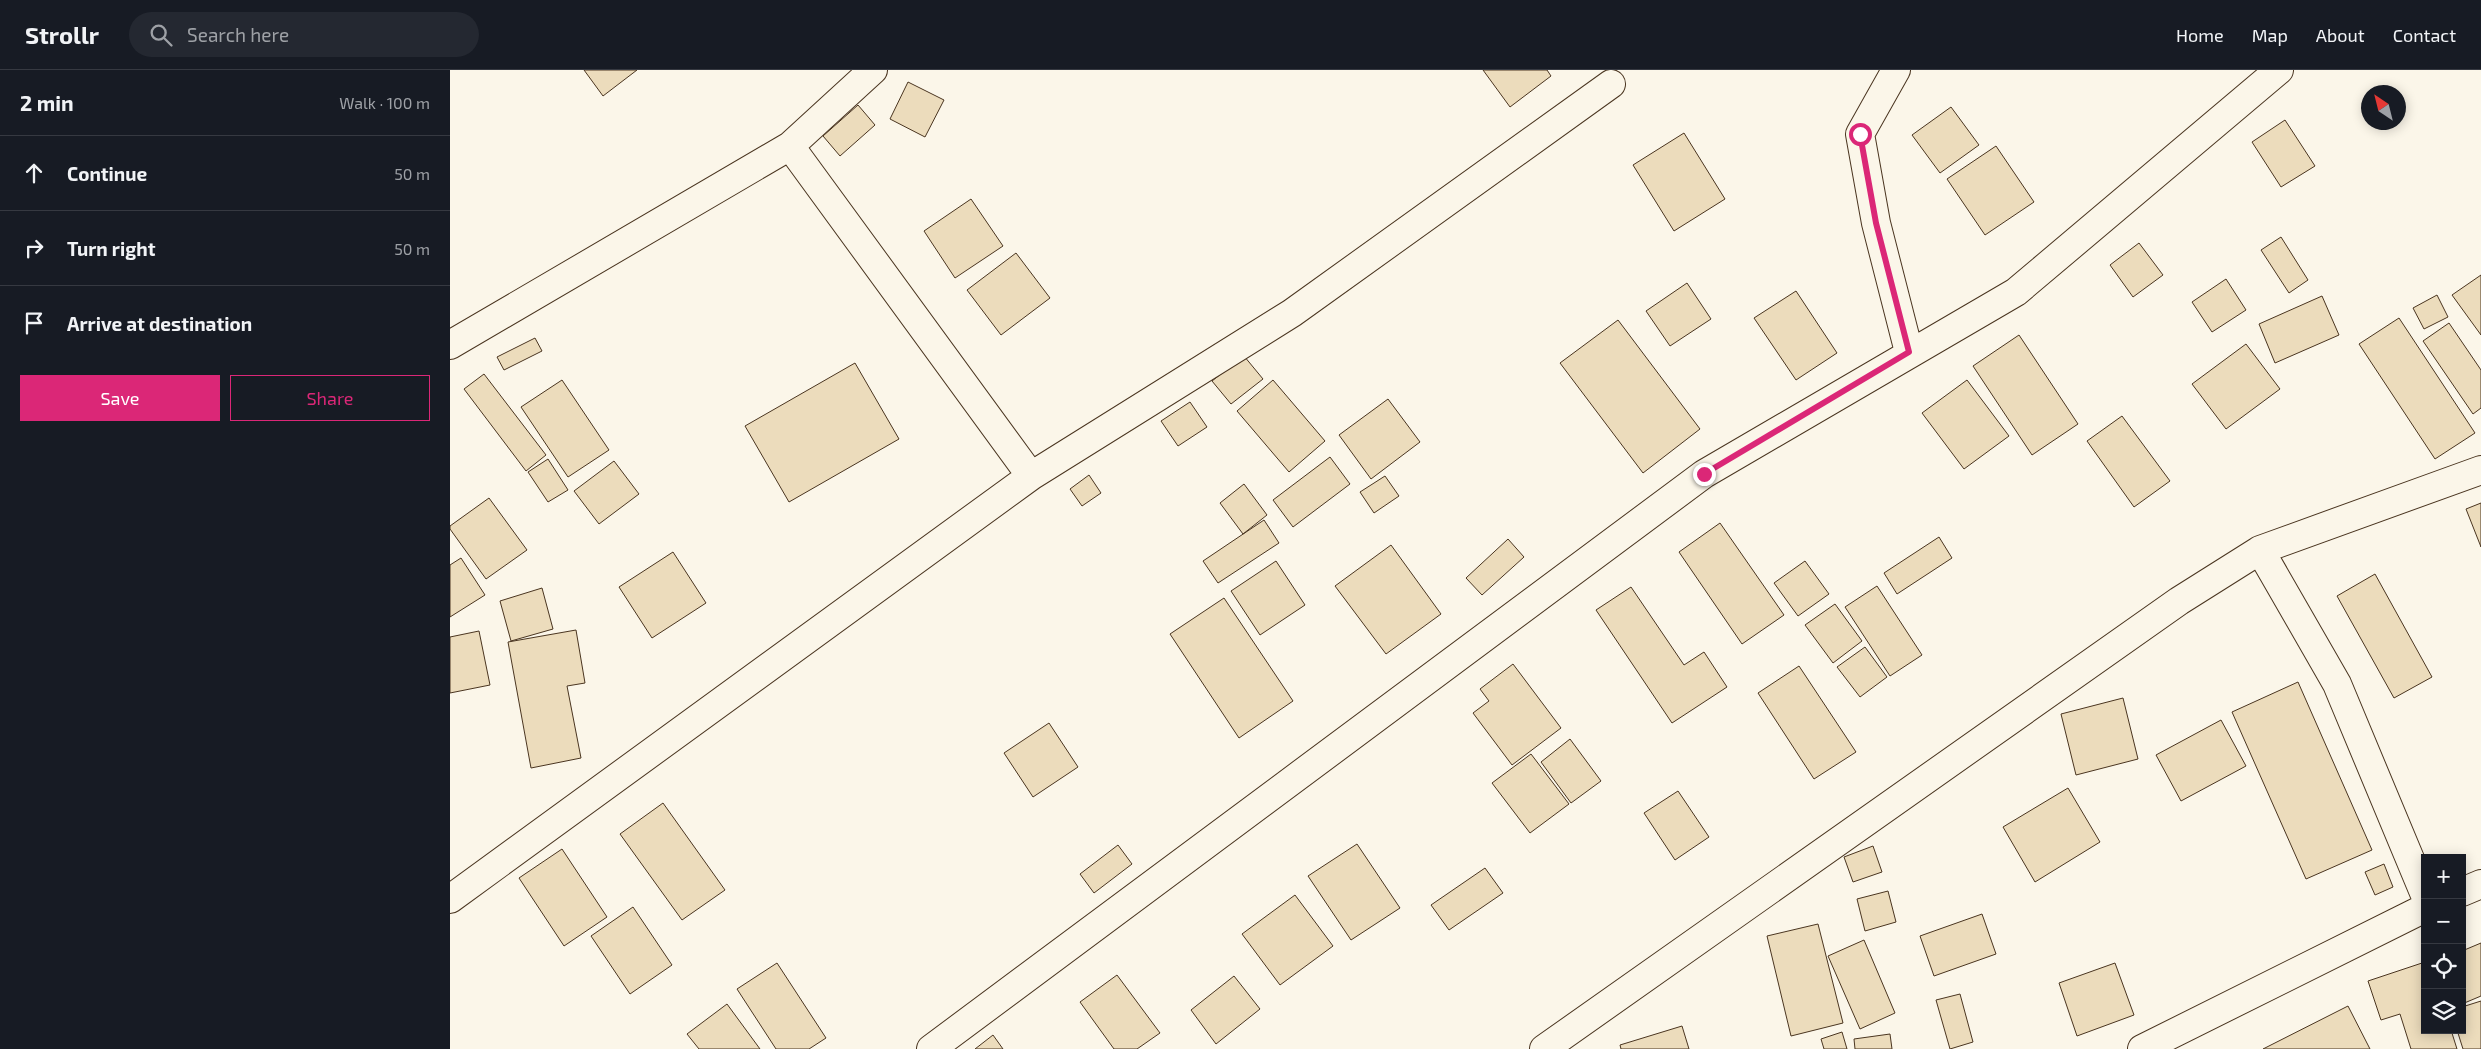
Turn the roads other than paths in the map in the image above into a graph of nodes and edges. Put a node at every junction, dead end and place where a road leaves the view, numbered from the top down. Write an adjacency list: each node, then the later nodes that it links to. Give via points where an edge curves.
1 (873, 70): 5 (street)
2 (1896, 70): 7 (street, via 1860,134 1876,223)
3 (2279, 70): 7 (street, via 2016,292)
4 (1611, 84): 9 (street, via 1292,313)
5 (790, 146): 6 (street); 9 (street)
6 (450, 345)
7 (1909, 352): 16 (street, via 1704,474)
8 (2481, 470): 10 (street)
9 (1031, 476): 14 (street)
10 (2260, 550): 12 (street, via 2337,684); 17 (street, via 2178,601)
11 (2481, 884): 13 (street)
12 (2421, 885)
13 (2466, 890)
14 (450, 899)
15 (2421, 910): 18 (street)
16 (931, 1049)
17 (1544, 1049)
18 (2142, 1049)

